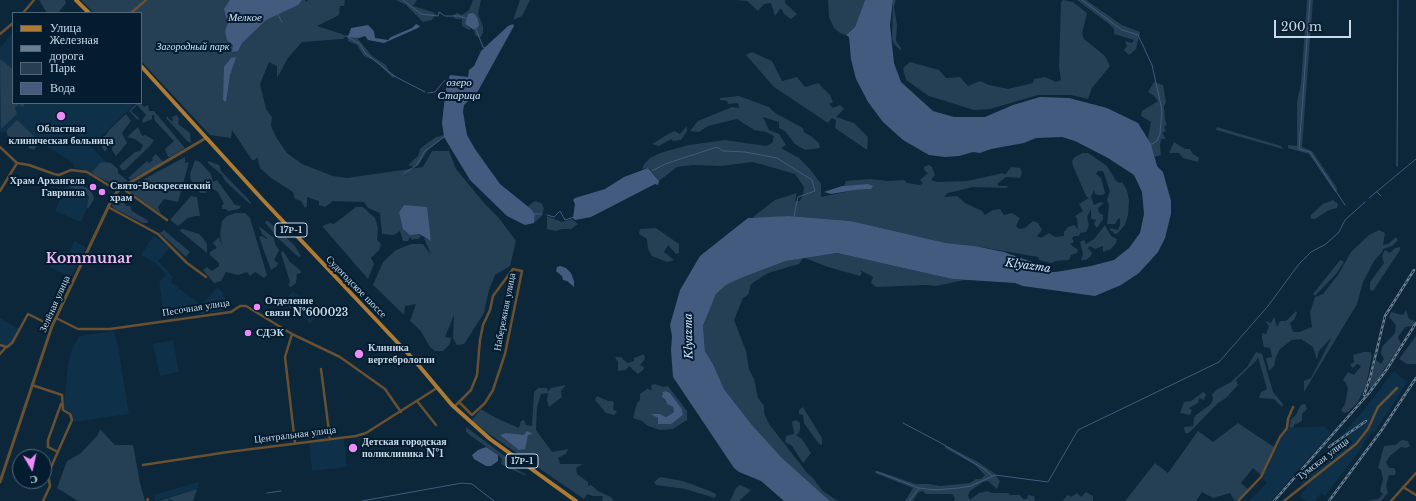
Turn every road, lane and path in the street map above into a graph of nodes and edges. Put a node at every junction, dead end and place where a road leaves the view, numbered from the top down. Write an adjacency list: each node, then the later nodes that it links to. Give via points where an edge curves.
1 (34, 0): 4 (street)
2 (76, 0): 5 (main road)
3 (146, 0): 6 (street)
4 (24, 12)
5 (88, 12)
6 (132, 12)
7 (12, 24): 8 (street)
8 (0, 34)
9 (142, 67): 10 (main road, Судогодское шоссе / 17Р-1)
10 (206, 138): 13 (street, Зелёная улица); 27 (main road, Судогодское шоссе / 17Р-1)
11 (0, 147): 12 (street)
12 (17, 163): 14 (street); 15 (street, via 59,175 71,170 87,172)
13 (122, 188): 15 (street, Зелёная улица); 17 (street)
14 (0, 191)
15 (118, 191): 16 (street, Зелёная улица)
16 (108, 208): 18 (street, via 158,234 187,263); 19 (street, Зелёная улица)
17 (167, 220)
18 (206, 277)
19 (56, 318): 20 (street, Зелёная улица); 21 (street, Песочная улица, via 78,329 110,329 231,312 240,306 251,309)
20 (52, 326): 23 (street, via 28,314 15,339); 26 (street, Зелёная улица)
21 (292, 334): 34 (street, Песочная улица, via 340,357 378,383); 37 (street, via 285,357)
22 (0, 345): 23 (street)
23 (7, 347): 24 (street)
24 (0, 354)
25 (321, 369): 36 (street)
26 (32, 385): 31 (street, via 62,395); 41 (street, Зелёная улица)
27 (438, 388): 29 (street, Центральная улица); 32 (main road, Судогодское шоссе / 17Р-1)
28 (1397, 388): 47 (street, Тумская улица, via 1378,407 1368,429 1356,444)
29 (418, 401): 34 (street, Центральная улица); 35 (street)
30 (460, 403): 30 (street, Набережная улица, via 471,390 477,375 480,340 492,296 513,269 522,271 505,354 493,390 485,403 472,414); 32 (street, Набережная улица)
31 (61, 404): 38 (street, via 62,410 70,414 72,420); 38 (street, via 48,440 48,447)
32 (454, 407): 45 (main road, Судогодское шоссе / 17Р-1, via 485,434)
33 (1293, 407): 46 (street, via 1287,428 1261,477)
34 (401, 412): 36 (street, Центральная улица, via 362,435)
35 (436, 425)
36 (330, 439): 37 (street, Центральная улица)
37 (295, 443): 39 (street, Центральная улица)
38 (58, 452): 44 (street, via 48,474 50,486)
39 (143, 465)
40 (1416, 473): 42 (street)
41 (0, 482)
42 (1403, 487): 43 (street); 48 (street)
43 (1416, 495)
44 (43, 501)
45 (576, 501)
46 (1238, 501)
47 (1284, 501)
48 (1391, 501)

